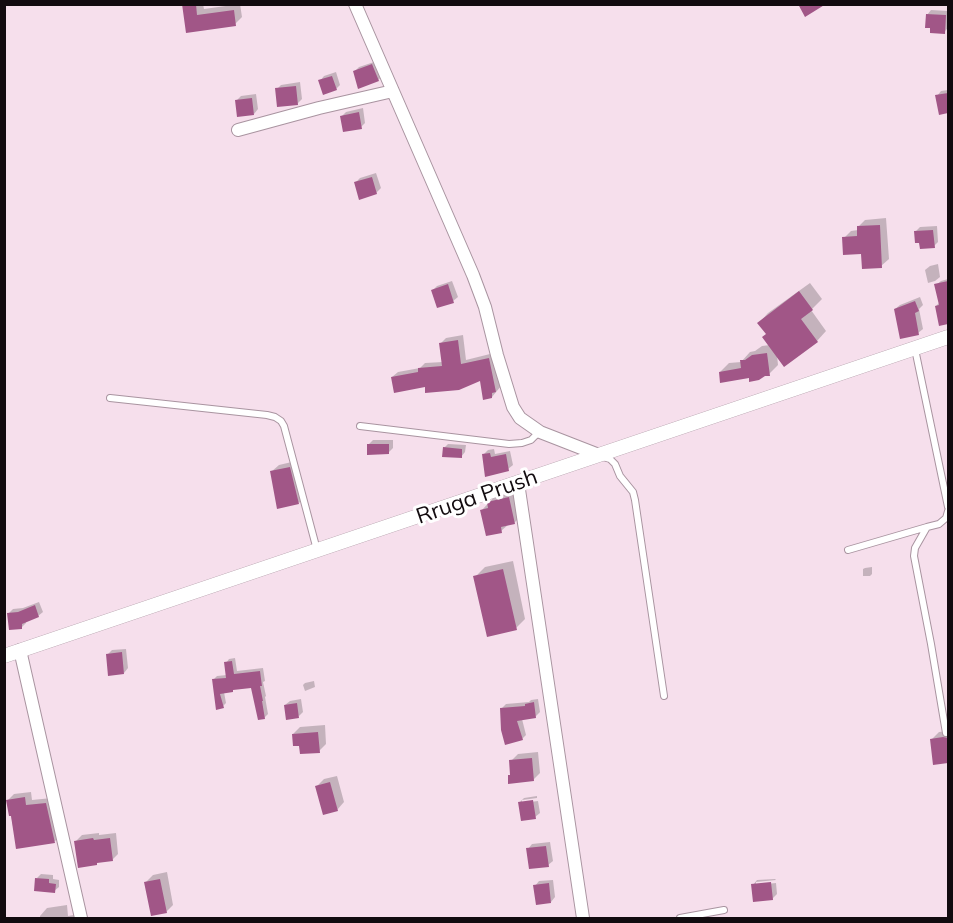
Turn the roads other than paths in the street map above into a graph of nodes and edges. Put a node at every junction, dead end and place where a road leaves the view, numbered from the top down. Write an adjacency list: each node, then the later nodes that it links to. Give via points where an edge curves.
1 (359, 7): 2 (street)
2 (393, 91): 3 (street); 8 (street, via 473,275 513,407 520,418)
3 (238, 129)
4 (948, 337): 5 (street, Rruga Prush)
5 (914, 349): 9 (street, Rruga Prush); 11 (lane)
6 (110, 398): 13 (lane, via 267,415 281,421)
7 (360, 426): 8 (lane, via 509,444 531,440)
8 (540, 432): 9 (street)
9 (599, 455): 10 (street, Rruga Prush); 17 (lane, via 615,464 633,492)
10 (518, 483): 13 (street, Rruga Prush); 21 (street)
11 (948, 509): 12 (lane, via 946,518)
12 (927, 527): 14 (lane); 18 (lane, via 914,556)
13 (317, 550): 15 (street, Rruga Prush)
14 (848, 550)
15 (20, 651): 16 (street, Rruga Prush); 20 (street)
16 (4, 656)
17 (664, 696)
18 (946, 733)
19 (724, 910): 22 (lane)
20 (81, 918)
21 (584, 918)
22 (680, 918)

